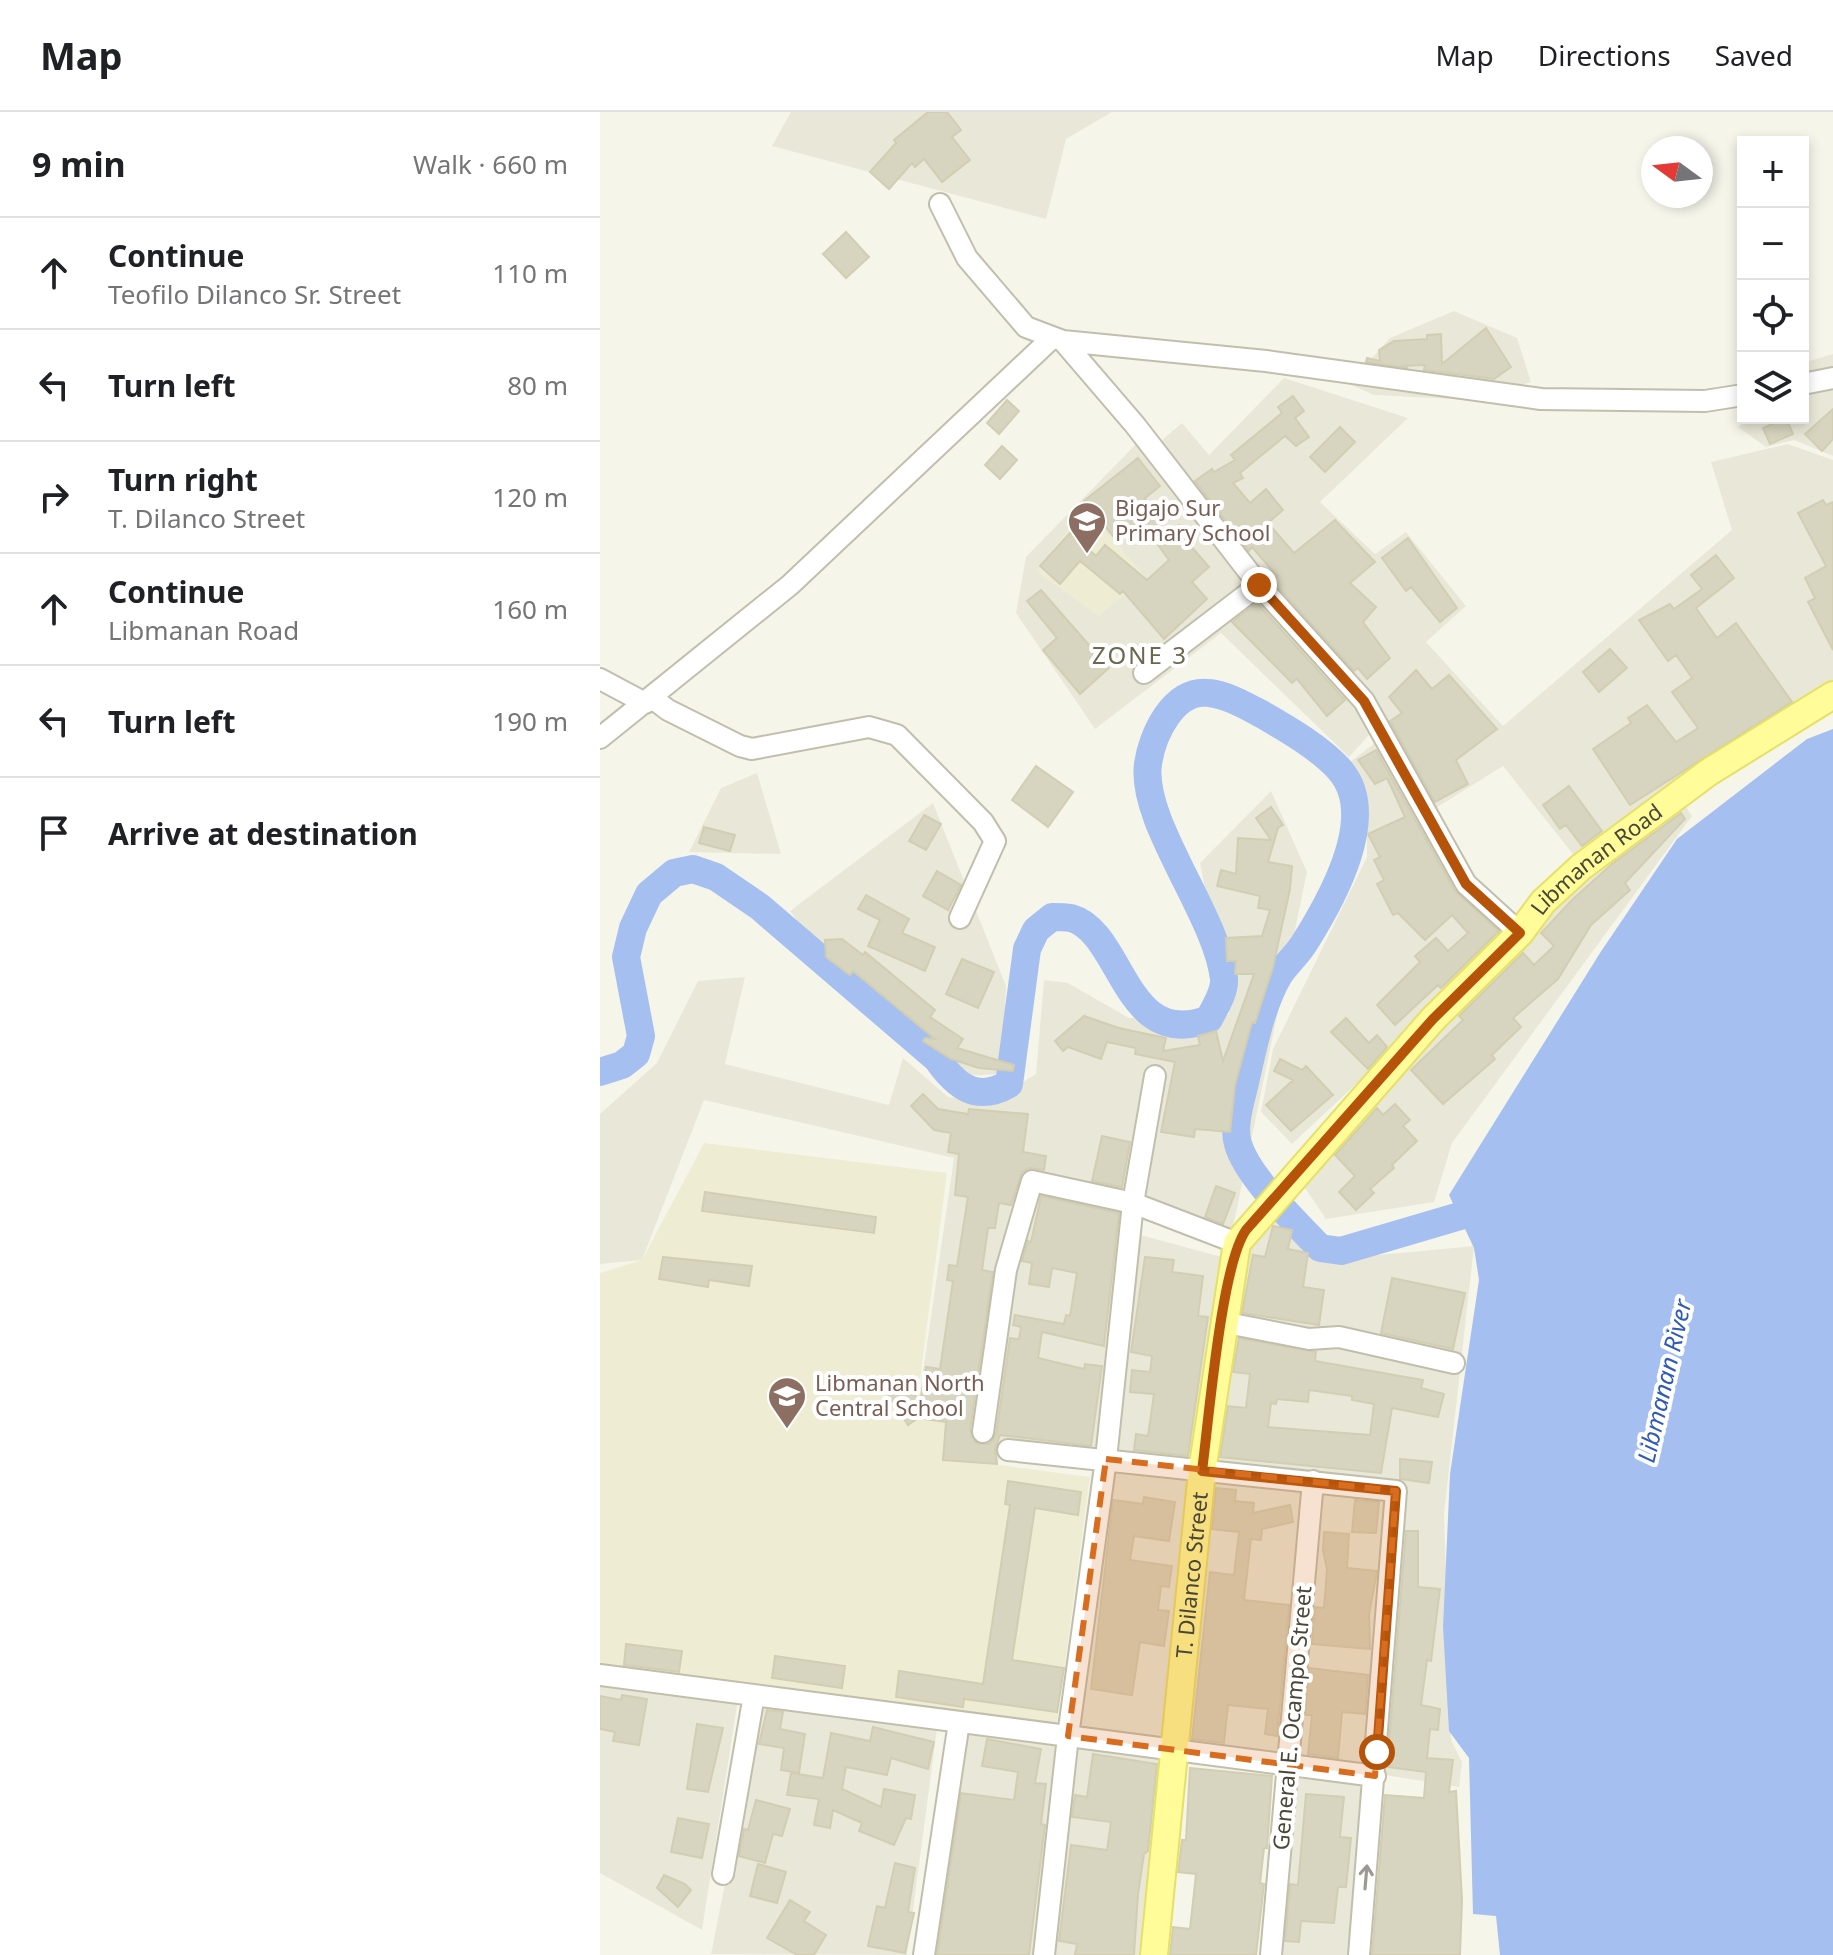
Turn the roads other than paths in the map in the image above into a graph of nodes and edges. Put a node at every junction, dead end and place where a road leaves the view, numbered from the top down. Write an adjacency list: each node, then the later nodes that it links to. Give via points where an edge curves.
1 (940, 204): 2 (street, via 967,258 1026,327)
2 (1057, 340): 5 (street, via 1266,361 1541,399 1705,401); 6 (street, via 1135,425); 10 (street, via 790,585)
3 (1833, 378): 4 (street)
4 (1809, 383)
5 (1737, 396)
6 (1259, 585): 7 (street); 13 (street, via 1364,701 1466,884)
7 (1144, 673)
8 (600, 679): 10 (street)
9 (1833, 695): 13 (main road, Libmanan Road, via 1709,772 1593,858 1543,902)
10 (648, 700): 11 (street); 12 (street, via 752,749 869,727 897,735 983,822 995,841)
11 (600, 738)
12 (960, 918)
13 (1520, 933): 16 (main road, Libmanan Road, via 1433,1019)
14 (1155, 1076): 15 (street)
15 (1133, 1203): 16 (street); 19 (street, via 1032,1181 1006,1270); 21 (street)
16 (1237, 1243): 17 (main road, T. Dilanco Street)
17 (1222, 1322): 18 (street, via 1309,1339 1339,1337); 22 (main road, T. Dilanco Street)
18 (1454, 1363)
19 (983, 1432)
20 (1008, 1450): 21 (street)
21 (1106, 1459): 22 (street); 27 (street)
22 (1202, 1471): 23 (street); 28 (main road, T. Dilanco Street)
23 (1313, 1481): 29 (street, General E. Ocampo Street); 30 (street, via 1396,1491)
24 (600, 1675): 25 (street)
25 (754, 1695): 26 (street); 31 (street)
26 (959, 1722): 27 (street); 32 (street)
27 (1068, 1736): 28 (street); 33 (street)
28 (1177, 1750): 29 (street); 34 (main road, T. Dilanco Street)
29 (1288, 1765): 30 (street); 35 (street, General E. Ocampo Street)
30 (1375, 1776): 36 (street, one-way to 30)
31 (723, 1874)
32 (924, 1955)
33 (1044, 1955)
34 (1154, 1955)
35 (1271, 1955)
36 (1359, 1955)

